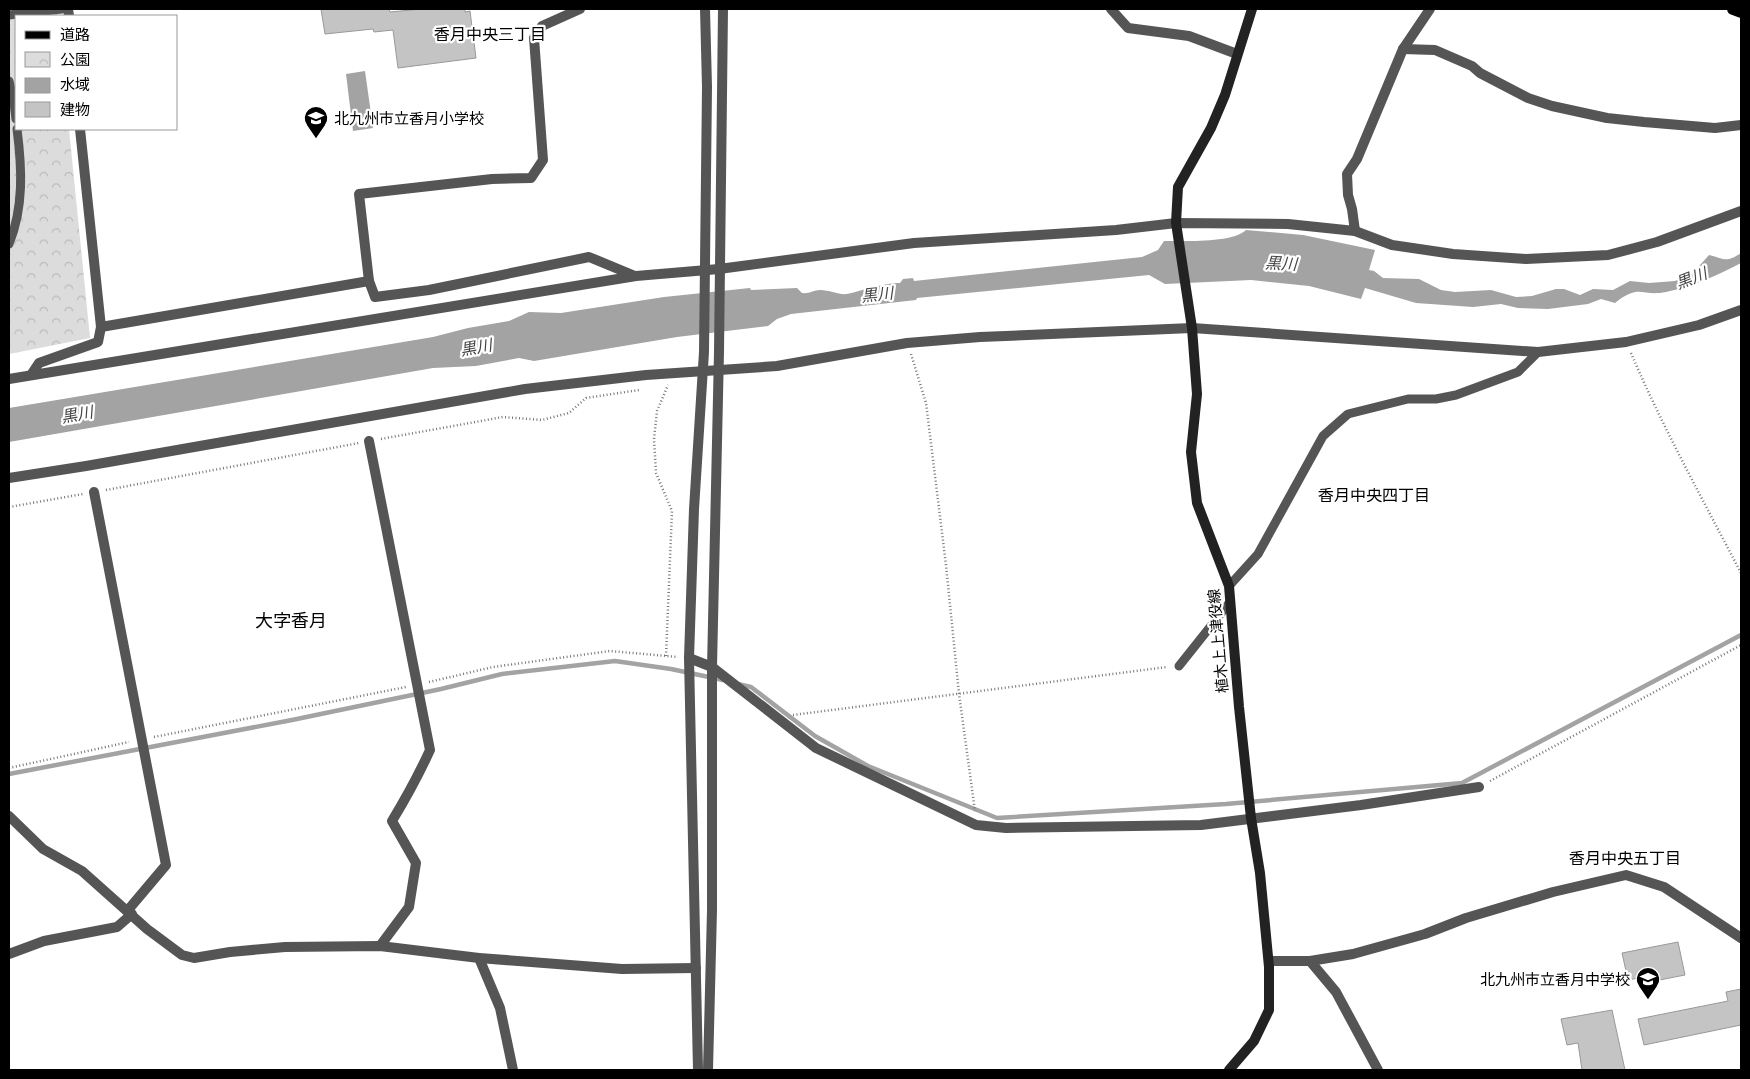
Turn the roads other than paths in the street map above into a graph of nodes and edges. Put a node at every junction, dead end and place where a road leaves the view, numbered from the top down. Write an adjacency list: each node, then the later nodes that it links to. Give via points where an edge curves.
1 (62, 9): 10 (lane)
2 (580, 9): 25 (street, via 542,26 534,38 543,160 531,178 492,178 359,194)
3 (705, 9): 23 (street)
4 (723, 9): 22 (street)
5 (1111, 9): 12 (street, via 1128,28 1189,36)
6 (1252, 9): 12 (main road, 植木上上津役線)
7 (1430, 9): 11 (street)
8 (1733, 9): 9 (main road)
9 (1741, 12)
10 (9, 15)
11 (1403, 49): 15 (street, via 1435,50 1472,66 1528,98 1552,106 1644,122 1715,128); 20 (street, via 1357,158 1347,174)
12 (1237, 54): 19 (main road, 植木上上津役線, via 1211,128 1178,187)
13 (9, 81): 14 (lane)
14 (15, 111)
15 (1741, 125)
16 (17, 130): 21 (lane, via 22,189 16,227)
17 (80, 130): 27 (street)
18 (1741, 210): 20 (street, via 1657,242 1608,255 1526,259 1453,254 1392,245)
19 (1176, 223): 20 (street, via 1288,224); 22 (street, via 914,243); 28 (main road, 植木上上津役線)
20 (1355, 231)
21 (9, 244)
22 (719, 269): 23 (street); 30 (street)
23 (704, 270): 24 (street); 31 (street)
24 (636, 276): 25 (street, via 588,257 429,290 375,297); 32 (street)
25 (368, 281): 27 (street)
26 (1741, 310): 29 (street, via 1699,325 1626,342)
27 (101, 327): 32 (street, via 98,342 39,363)
28 (1192, 328): 29 (street); 30 (street, via 980,337 908,344 777,366); 37 (main road, 植木上上津役線, via 1197,394 1192,452 1197,503)
29 (1538, 352): 37 (lane, via 1518,372 1456,395 1408,399 1348,414 1323,436 1258,554)
30 (718, 371): 31 (street); 41 (street)
31 (702, 372): 35 (street, via 525,389); 39 (street)
32 (32, 375): 33 (street)
33 (9, 379)
34 (369, 441): 47 (street, via 430,750 392,821 416,863 409,907)
35 (9, 478)
36 (94, 492): 45 (street, via 166,865)
37 (1229, 586): 38 (main road, 植木上上津役線)
38 (1230, 602): 40 (lane); 44 (main road, 植木上上津役線)
39 (689, 658): 41 (street); 52 (street)
40 (1179, 666)
41 (712, 667): 44 (street, via 816,748 976,825 1006,828 1201,825); 55 (street)
42 (1479, 787): 44 (street)
43 (9, 816): 45 (street, via 43,849 82,871)
44 (1251, 818): 50 (main road, 植木上上津役線)
45 (130, 912): 47 (street, via 182,955 194,958 285,947); 48 (street, via 117,927 44,941)
46 (1741, 938): 51 (street, via 1664,887 1626,875 1553,892 1353,954)
47 (380, 946): 49 (street)
48 (9, 954)
49 (479, 958): 52 (street, via 622,969); 53 (street, via 500,1008)
50 (1268, 961): 51 (street); 56 (main road, 植木上上津役線, via 1269,1010 1254,1042)
51 (1310, 961): 57 (street, via 1336,992)
52 (696, 968): 54 (street)
53 (513, 1070)
54 (698, 1070)
55 (708, 1070)
56 (1230, 1070)
57 (1378, 1070)

